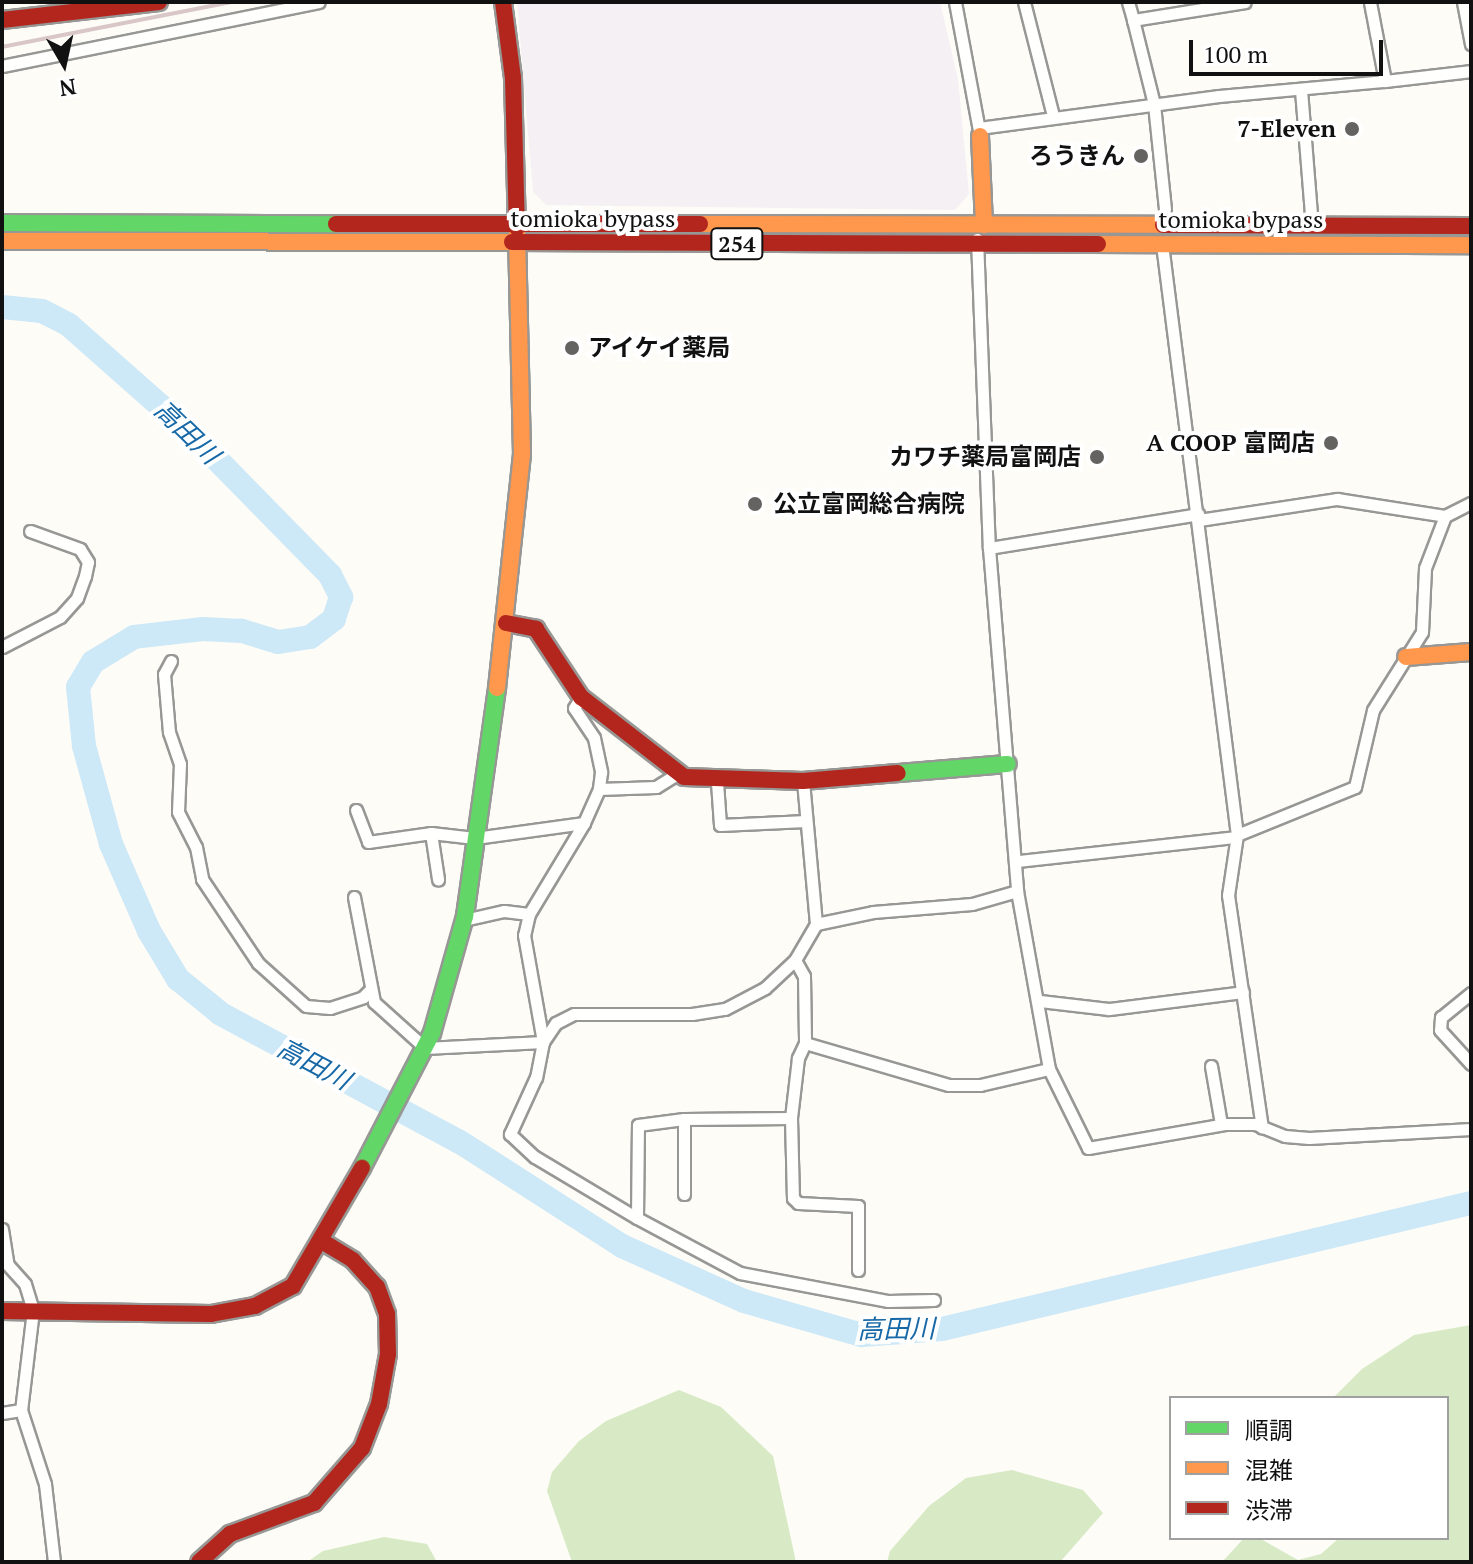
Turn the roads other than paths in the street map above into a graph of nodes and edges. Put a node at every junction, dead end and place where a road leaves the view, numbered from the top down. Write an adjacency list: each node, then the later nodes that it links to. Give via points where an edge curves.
1 (159, 2): 10 (main road)
2 (319, 2): 15 (street)
3 (503, 2): 24 (main road, via 513,78)
4 (955, 2): 21 (street)
5 (1024, 2): 20 (street)
6 (1128, 2): 13 (street)
7 (1245, 2): 13 (street)
8 (1370, 2): 17 (street)
9 (1463, 2): 14 (street)
10 (117, 6): 11 (main road)
11 (51, 9): 12 (main road)
12 (2, 20)
13 (1133, 20): 19 (street)
14 (1471, 44)
15 (2, 66)
16 (1471, 71): 17 (street)
17 (1385, 81): 18 (street)
18 (1301, 90): 19 (street); 25 (street)
19 (1154, 104): 20 (street); 22 (street)
20 (1053, 116): 21 (street)
21 (980, 132): 27 (main road)
22 (1165, 209)
23 (2, 223): 24 (main road, tomioka bypass / 254)
24 (519, 225): 27 (main road, tomioka bypass / 254); 29 (main road)
25 (1312, 226): 26 (main road, tomioka bypass / 254); 27 (main road, tomioka bypass / 254)
26 (1471, 226)
27 (980, 232): 29 (main road, tomioka bypass / 254); 30 (main road, tomioka bypass / 254); 36 (street)
28 (2, 241): 29 (main road, tomioka bypass / 254)
29 (519, 243): 37 (main road, via 522,454)
30 (1162, 244): 31 (main road, tomioka bypass / 254); 34 (street)
31 (1471, 245)
32 (1471, 503): 33 (street)
33 (1445, 516): 34 (street, via 1337,499); 40 (street, via 1425,568 1422,632)
34 (1198, 517): 36 (street); 52 (street)
35 (30, 531): 38 (street, via 86,554 85,576 77,598 60,617)
36 (989, 548): 43 (street)
37 (506, 623): 42 (main road, via 536,629); 53 (main road)
38 (2, 647)
39 (1471, 652): 40 (main road)
40 (1406, 657): 52 (street, via 1373,710 1355,787)
41 (171, 661): 62 (street, via 164,674 169,732 180,764 178,812 196,847 202,879 258,963 306,1006 330,1008)
42 (581, 697): 44 (main road); 47 (street, via 574,708 594,738)
43 (1008, 764): 45 (main road); 54 (street)
44 (678, 773): 46 (main road); 47 (street, via 656,787)
45 (803, 781): 46 (main road); 49 (street)
46 (717, 782): 49 (street, via 720,825)
47 (599, 789): 50 (street)
48 (356, 810): 51 (street, via 368,842)
49 (806, 821): 60 (street)
50 (584, 823): 53 (street); 58 (street)
51 (431, 833): 53 (street); 55 (street)
52 (1237, 836): 54 (street); 63 (street, via 1228,895)
53 (475, 838): 59 (main road)
54 (1018, 861): 56 (street)
55 (438, 879)
56 (1017, 891): 60 (street, via 972,904 860,914); 65 (street)
57 (354, 897): 62 (street)
58 (529, 914): 59 (street, via 504,911); 66 (street, via 524,935)
59 (464, 920): 68 (main road, via 450,982)
60 (816, 924): 61 (street)
61 (795, 960): 66 (street, via 765,988 725,1009 574,1014 556,1023); 67 (street, via 804,976)
62 (371, 989): 68 (street, via 374,1002)
63 (1243, 992): 65 (street, via 1109,1009); 75 (street)
64 (1471, 993): 69 (street, via 1441,1017 1440,1030)
65 (1040, 1001): 71 (street)
66 (543, 1042): 68 (street); 78 (street, via 536,1077 510,1134 535,1157)
67 (805, 1043): 71 (street, via 949,1085 980,1085); 72 (street, via 798,1058)
68 (425, 1048): 80 (main road)
69 (1471, 1064)
70 (1211, 1066): 74 (street)
71 (1049, 1069): 74 (street, via 1088,1148)
72 (791, 1118): 73 (street); 81 (street, via 793,1198 798,1203 858,1206)
73 (684, 1119): 77 (street); 78 (street, via 638,1125)
74 (1221, 1124): 75 (street)
75 (1262, 1128): 76 (street, via 1309,1138)
76 (1471, 1129)
77 (684, 1194)
78 (637, 1218): 82 (street, via 740,1273 888,1301)
79 (2, 1229): 83 (street, via 8,1265 25,1284)
80 (323, 1242): 83 (main road, via 293,1286 255,1306 211,1314); 88 (main road, via 353,1260 377,1287 387,1314 383,1379 362,1448 314,1503 230,1534)
81 (858, 1270)
82 (934, 1300)
83 (33, 1310): 84 (main road); 85 (street)
84 (2, 1311)
85 (21, 1410): 86 (street); 87 (street, via 45,1484)
86 (2, 1413)
87 (54, 1562)
88 (199, 1562)

